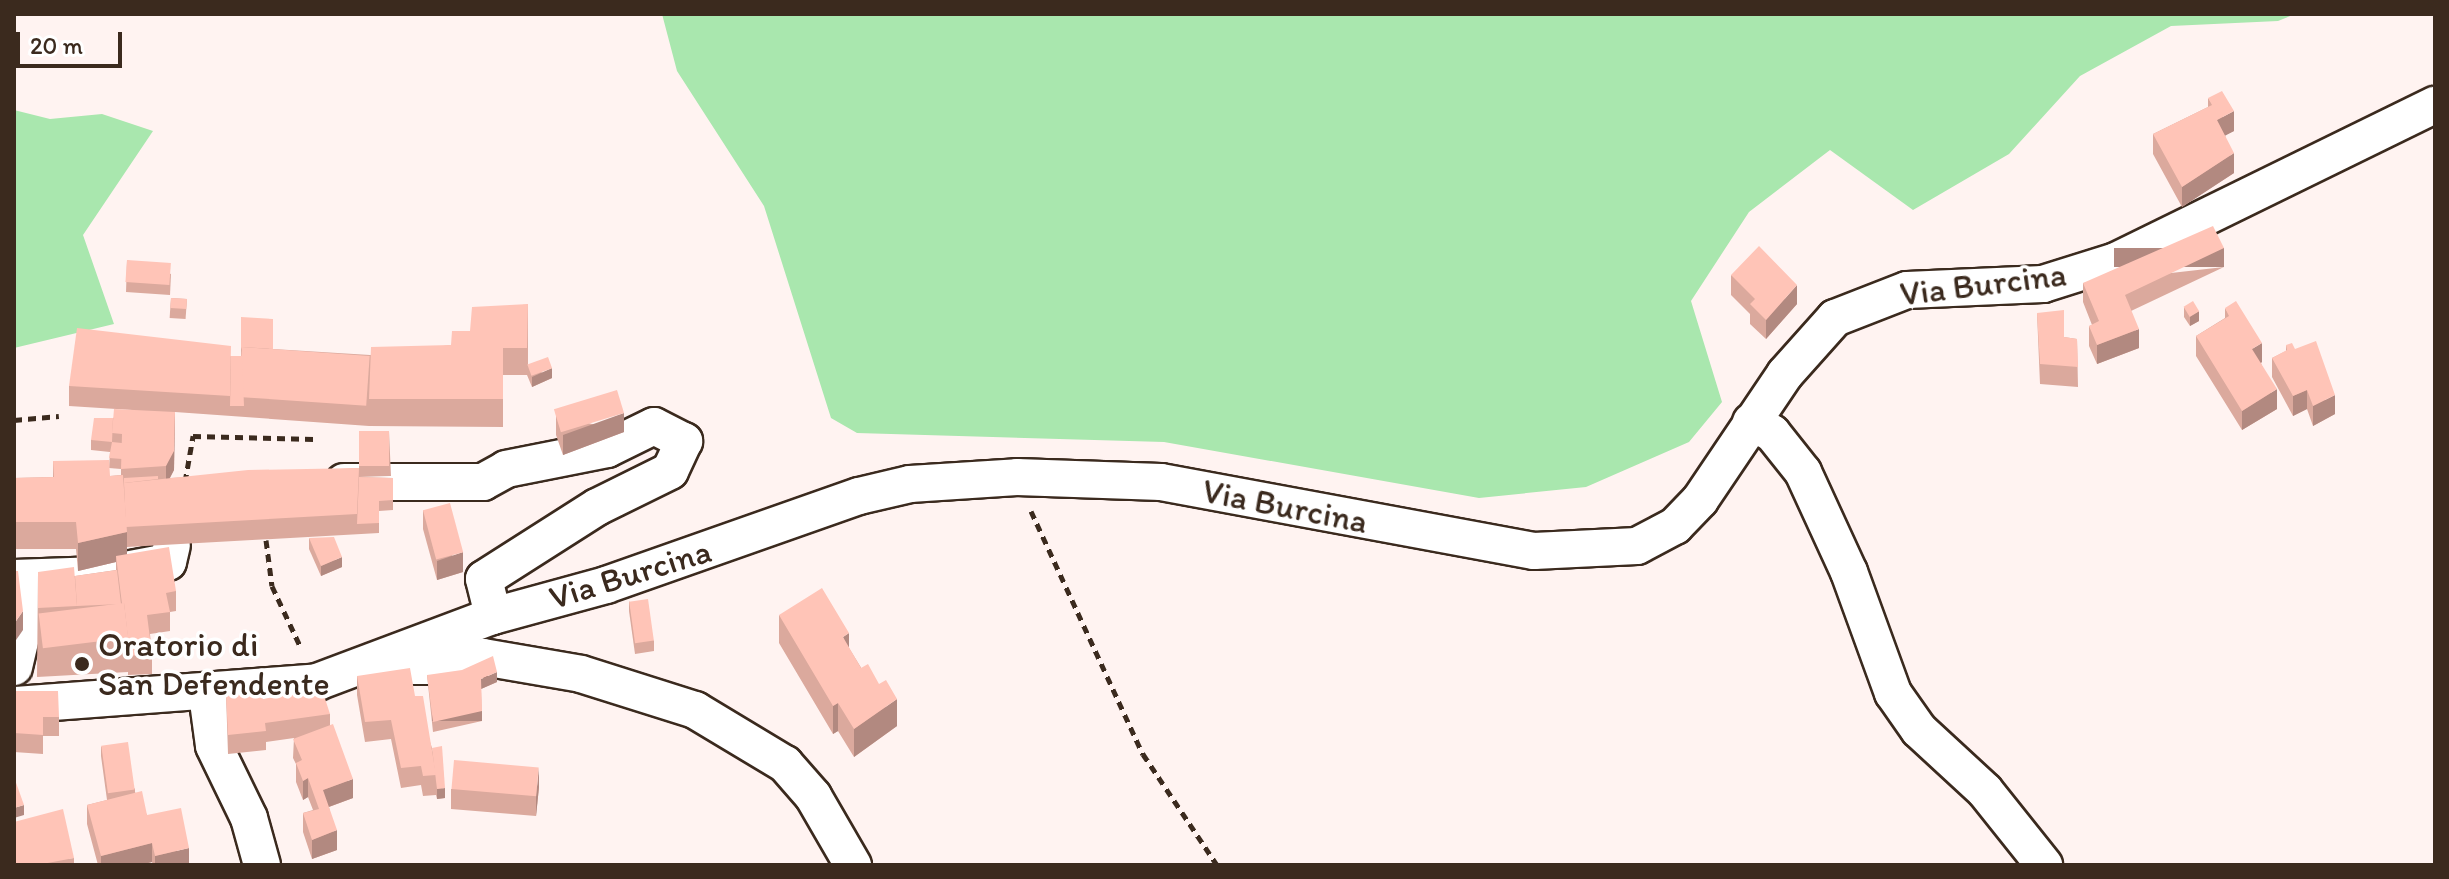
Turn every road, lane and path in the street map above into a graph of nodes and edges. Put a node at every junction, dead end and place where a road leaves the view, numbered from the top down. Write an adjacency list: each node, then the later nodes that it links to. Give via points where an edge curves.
1 (2435, 105): 4 (street, Via Burcina, via 2116,261 2043,284 1907,290 1865,303 1835,318 1809,342)
2 (59, 416): 3 (path)
3 (14, 420)
4 (1751, 422): 6 (street, Via Burcina, via 1700,500 1675,526 1637,546 1580,552 1468,541 1161,482); 21 (street, via 1772,433 1803,472 1849,572 1893,693 1919,730 1985,791)
5 (314, 439): 8 (path, via 193,436)
6 (1017, 477): 12 (street, Via Burcina, via 910,484 859,496 606,585); 20 (path, via 1143,754)
7 (303, 482): 12 (street, via 483,482 506,469 607,449 654,426 684,441 670,471 597,507 484,579)
8 (184, 487)
9 (266, 540): 15 (path, via 272,586)
10 (172, 545): 11 (street, via 168,562 99,575)
11 (24, 578): 14 (street)
12 (493, 616): 13 (street, Via Burcina)
13 (367, 662): 15 (street, Via Burcina); 19 (street, via 391,670 483,657 581,674 695,710 785,764 813,796)
14 (14, 667)
15 (317, 682): 16 (street, Via Burcina)
16 (207, 694): 17 (street, Via Burcina); 18 (street, via 214,746 249,818)
17 (14, 705)
18 (262, 865)
19 (853, 865)
20 (1217, 865)
21 (2044, 865)

